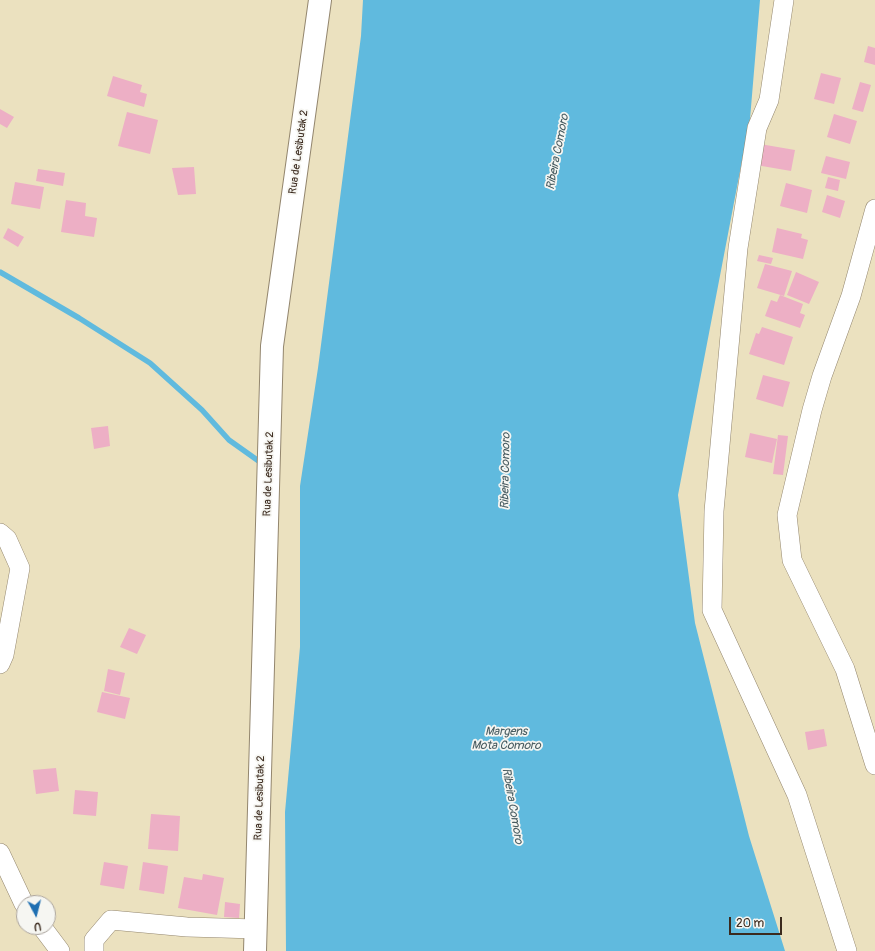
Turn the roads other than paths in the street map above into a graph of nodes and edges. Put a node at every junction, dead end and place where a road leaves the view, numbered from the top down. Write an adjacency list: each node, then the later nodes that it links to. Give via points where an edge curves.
1 (320, 0): 9 (main road, Rua de Lesibutak 2, via 272,346)
2 (784, 0): 14 (street, via 769,100 757,128 738,248 714,511 712,610 797,795)
3 (875, 209): 6 (street, via 851,296 812,410 787,515 792,560 845,669)
4 (0, 533): 5 (street, via 7,539 20,568 4,655)
5 (0, 664)
6 (875, 765)
7 (0, 853): 8 (street)
8 (20, 895)
9 (256, 928): 12 (street, via 187,927 111,920 94,940); 13 (main road, Rua de Lesibutak 2)
10 (48, 935): 11 (street)
11 (60, 951)
12 (94, 951)
13 (255, 951)
14 (847, 951)

